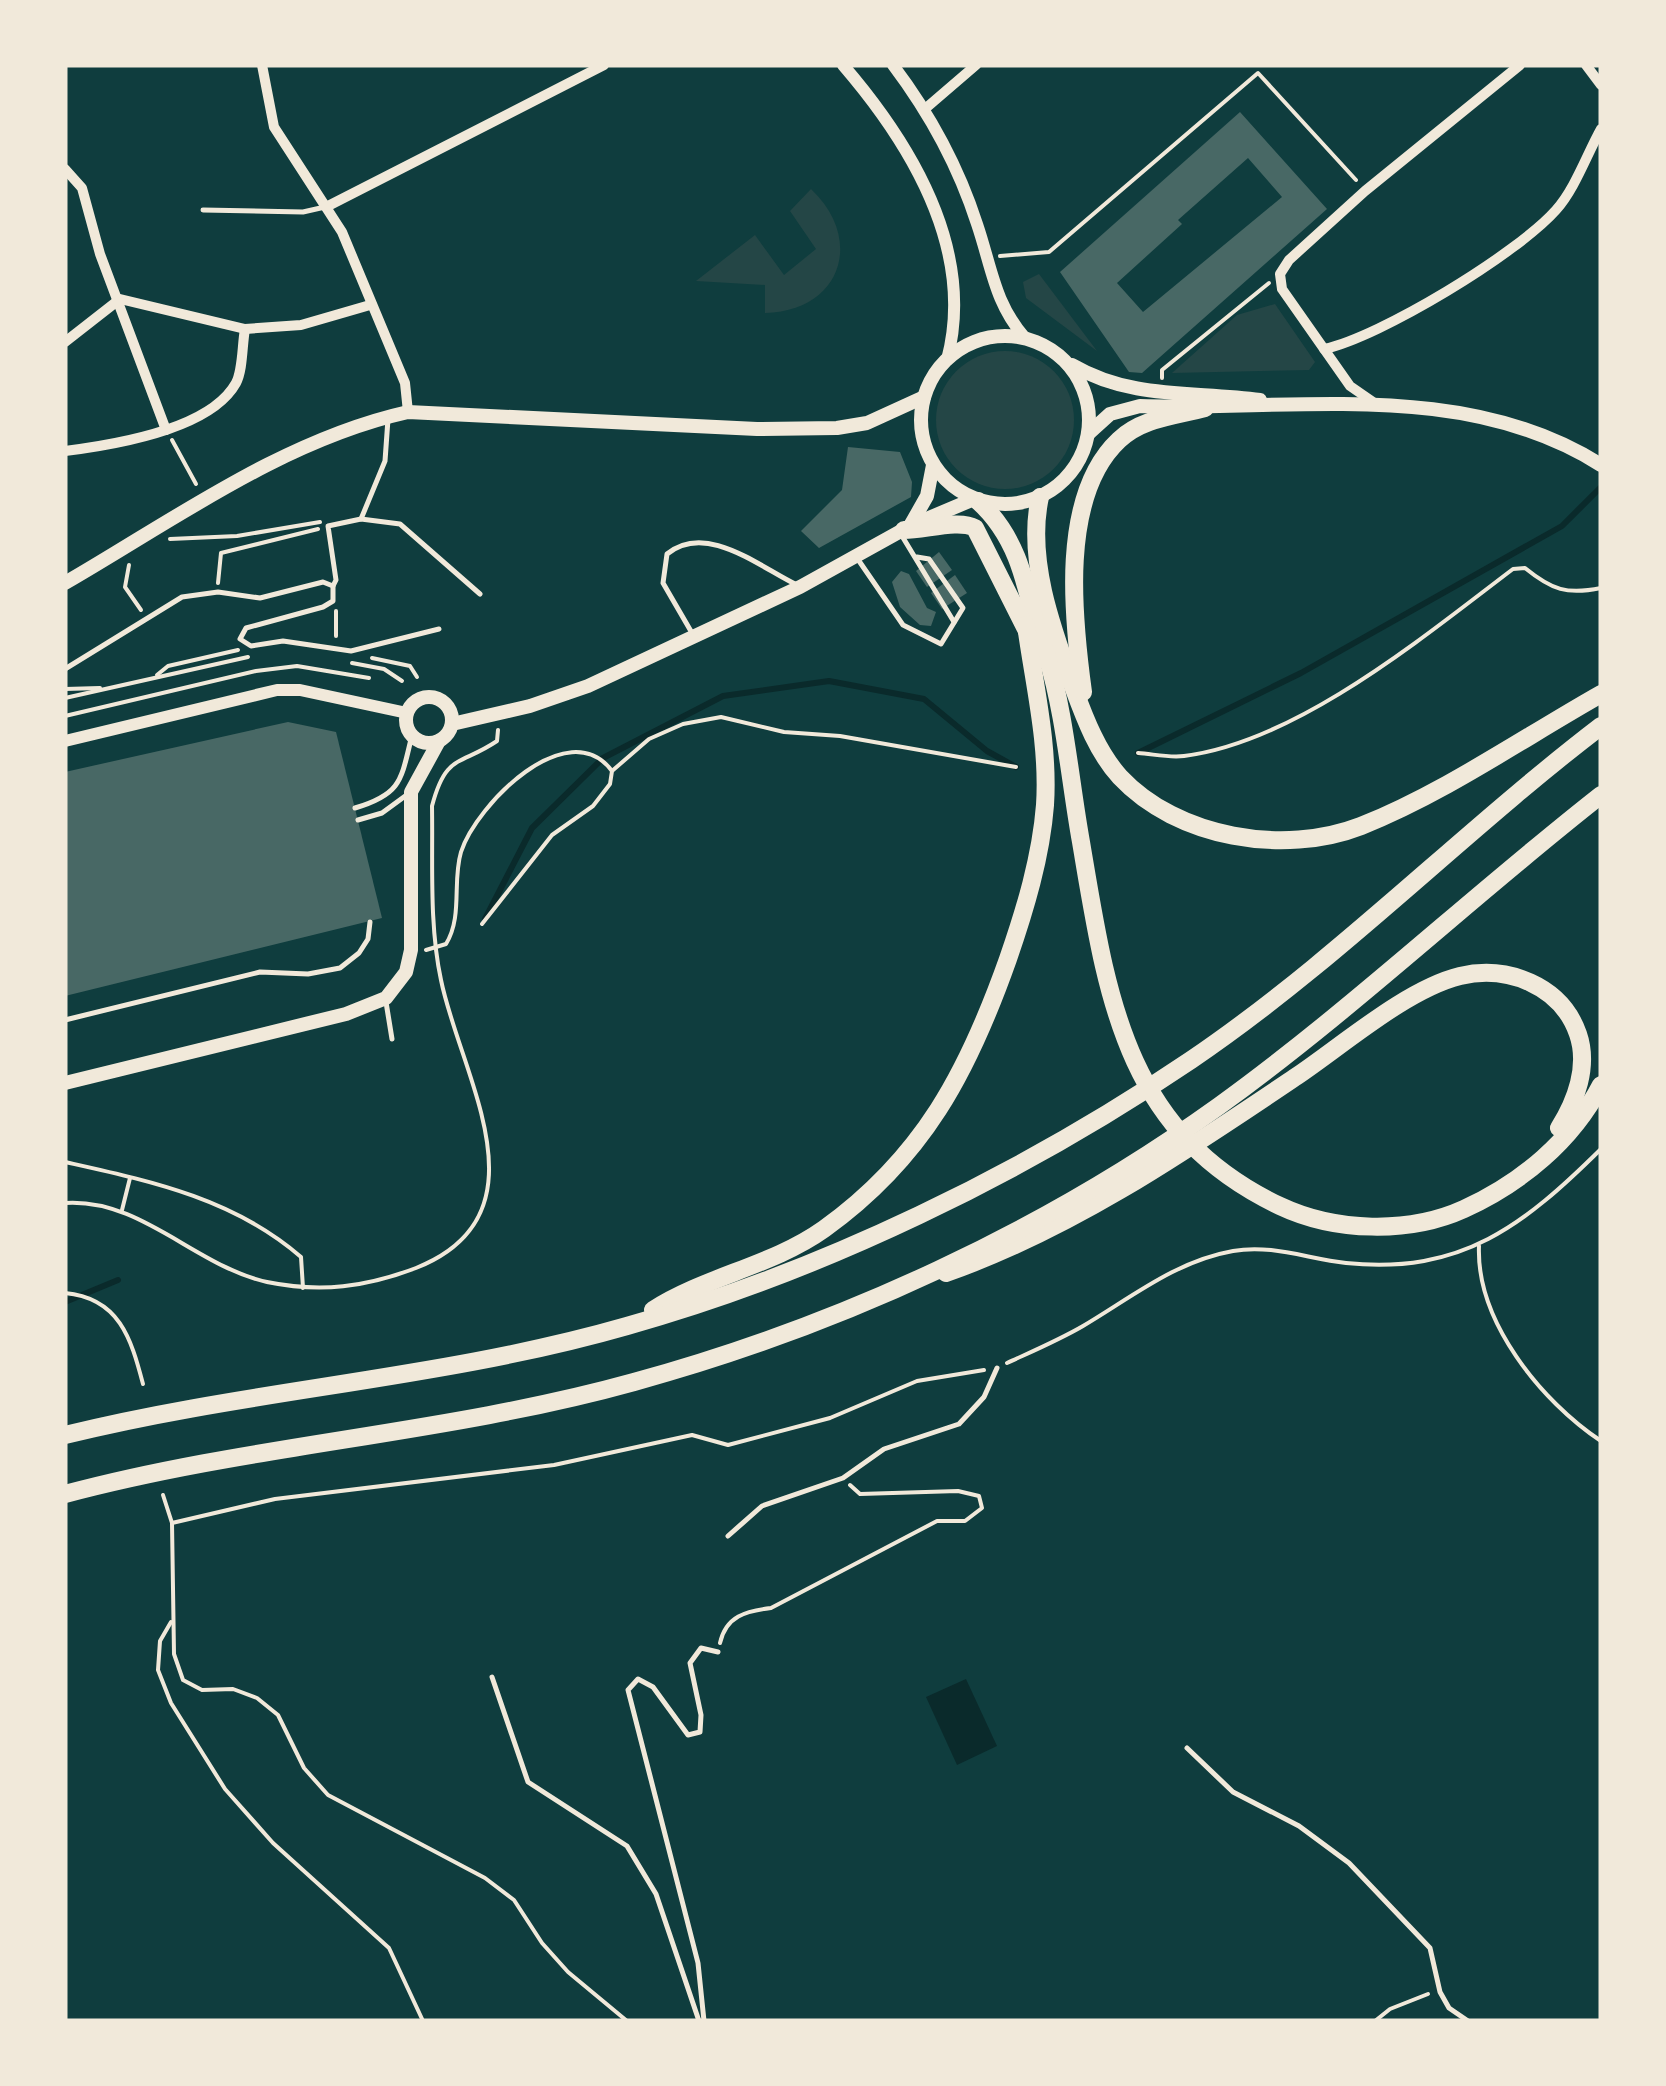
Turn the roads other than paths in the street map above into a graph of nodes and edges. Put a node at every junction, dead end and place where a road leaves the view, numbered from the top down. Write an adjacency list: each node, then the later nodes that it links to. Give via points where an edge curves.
1 (262, 65): 12 (street, via 274,127)
2 (604, 65): 12 (street)
3 (843, 65): 20 (street, via 894,130 928,190 956,292)
4 (893, 65): 9 (street)
5 (976, 65): 9 (street)
6 (1520, 65): 19 (street, via 1289,260 1280,274 1282,288)
7 (1586, 65): 8 (street)
8 (1601, 85)
9 (926, 108): 17 (street, via 958,173 1003,312)
10 (1601, 129): 19 (street, via 1557,209 1517,244 1357,342)
11 (65, 169): 14 (street, via 82,188)
12 (328, 206): 13 (lane, via 303,212); 15 (street)
13 (204, 210)
14 (120, 299): 16 (street); 18 (street); 28 (street)
15 (370, 305): 16 (street, via 302,326); 26 (street, via 405,383)
16 (245, 329): 28 (street, via 237,382 214,407)
17 (1025, 338): 20 (main road, via 980,341); 21 (main road)
18 (65, 342)
19 (1324, 349): 23 (street, via 1350,386)
20 (947, 360): 22 (main road)
21 (1067, 362): 24 (main road, via 1113,386); 29 (main road, via 1085,394)
22 (924, 398): 26 (main road, via 837,428); 31 (main road, via 922,435)
23 (1377, 404): 24 (main road); 32 (main road, via 1496,420)
24 (1280, 405): 25 (main road)
25 (1204, 408): 29 (main road, via 1122,409); 55 (highway, via 1135,428 1106,456 1092,485 1073,584)
26 (408, 412): 27 (main road)
27 (388, 416): 35 (lane, via 385,461); 40 (main road, via 298,448)
28 (166, 430): 30 (street)
29 (1089, 433): 33 (main road, via 1077,465)
30 (65, 452)
31 (933, 465): 34 (main road); 36 (main road, via 927,496)
32 (1601, 465)
33 (1040, 497): 34 (main road); 45 (highway, via 1036,538)
34 (976, 500): 36 (main road); 39 (highway, via 1002,522)
35 (361, 519): 41 (lane, via 328,526); 43 (lane, via 400,524)
36 (905, 530): 37 (lane); 38 (main road); 47 (highway, via 956,523 975,528)
37 (917, 557): 44 (lane); 44 (lane, via 929,559 963,608)
38 (857, 558): 42 (main road); 44 (lane, via 914,634 940,644)
39 (1022, 574): 47 (highway); 49 (highway)
40 (65, 583)
41 (332, 586): 46 (lane, via 333,601 246,628 244,645 283,642 352,651); 50 (lane, via 323,582 260,598 218,592 182,597)
42 (800, 586): 48 (main road); 48 (lane, via 705,539 682,541 666,554 663,583)
43 (480, 594)
44 (954, 622)
45 (1052, 626): 49 (highway); 55 (highway)
46 (440, 629)
47 (1027, 631): 71 (highway, via 1045,749 1038,858 982,1033 957,1084 893,1169 820,1232 677,1295)
48 (694, 636): 53 (main road, via 557,698)
49 (1046, 654): 69 (highway, via 1119,1028 1135,1067 1184,1140 1246,1190 1340,1225 1397,1226 1452,1214 1509,1188)
50 (65, 668)
51 (1601, 694): 55 (highway, via 1359,827 1308,839 1258,840 1164,811 1119,776)
52 (407, 714): 53 (main road, via 430,698 444,704); 56 (main road); 58 (street, via 277,690)
53 (452, 724): 57 (main road)
54 (1601, 726): 71 (highway, via 1190,1060 966,1191 751,1285)
55 (1088, 727)
56 (412, 735): 57 (main road, via 425,743); 61 (lane, via 400,784 386,798)
57 (440, 741): 59 (main road)
58 (65, 742)
59 (410, 792): 62 (lane, via 382,813); 64 (main road, via 411,950 399,986)
60 (1601, 794): 70 (highway, via 1217,1108 1012,1231)
61 (355, 808)
62 (358, 820)
63 (370, 922): 65 (lane, via 359,953 340,968 260,972)
64 (386, 998): 66 (lane); 67 (main road, via 346,1014)
65 (65, 1020)
66 (392, 1039)
67 (65, 1083)
68 (1601, 1084): 69 (highway)
69 (1535, 1167): 70 (highway, via 1577,1094 1578,1034 1560,1004 1536,983 1498,973 1459,976 1017,1248)
70 (857, 1305): 74 (highway, via 634,1382 503,1414)
71 (630, 1326): 73 (highway, via 473,1362)
72 (997, 1368): 75 (lane, via 984,1397 958,1424 884,1450 843,1478 762,1506)
73 (65, 1435)
74 (65, 1494)
75 (728, 1536)
76 (718, 1652): 79 (lane, via 702,1648 690,1663 700,1732 688,1735 654,1688 638,1679 628,1690 698,1963)
77 (492, 1677): 79 (lane, via 528,1782 627,1846 656,1894)
78 (1188, 1748): 80 (lane, via 1233,1792 1299,1826 1349,1863 1430,1948 1440,1992)
79 (702, 2021)
80 (1468, 2021)

